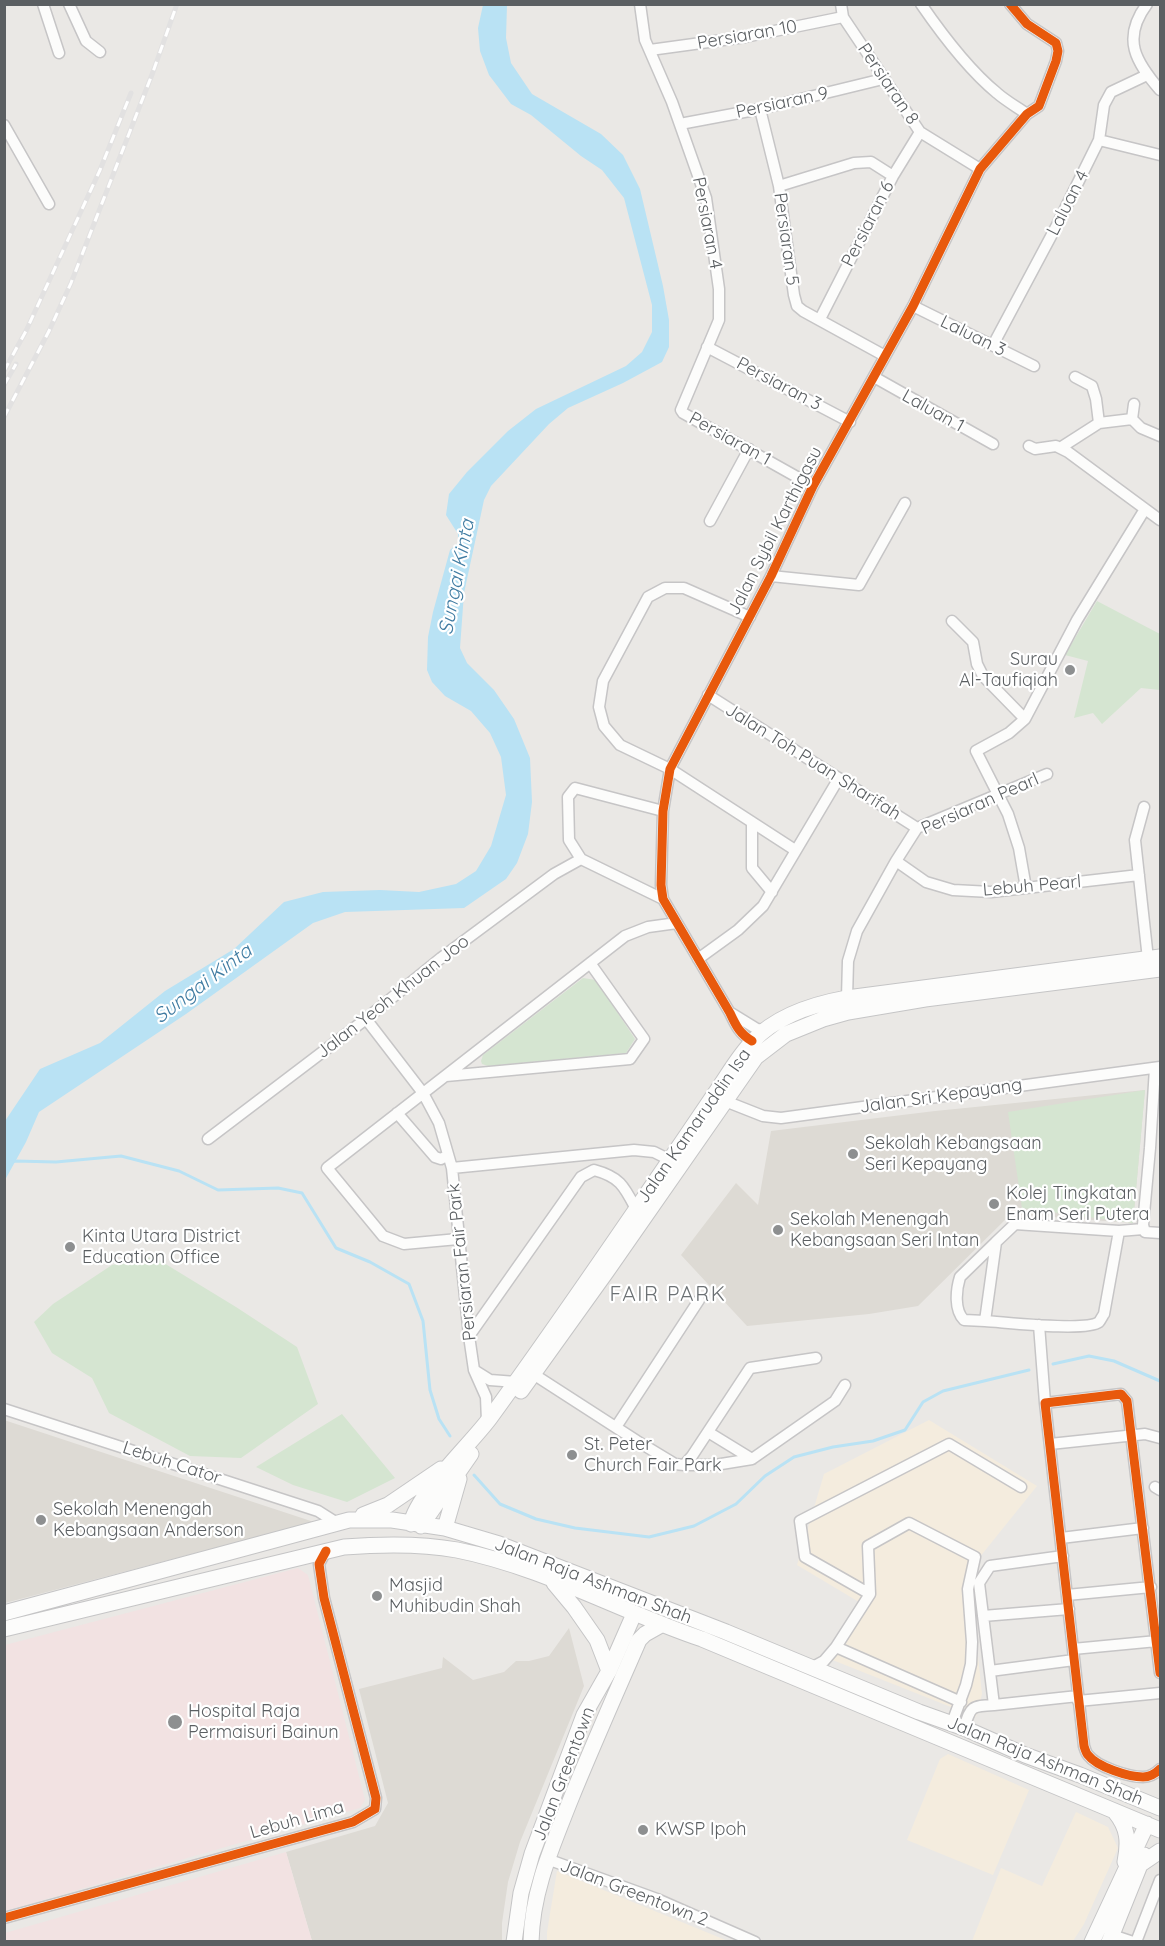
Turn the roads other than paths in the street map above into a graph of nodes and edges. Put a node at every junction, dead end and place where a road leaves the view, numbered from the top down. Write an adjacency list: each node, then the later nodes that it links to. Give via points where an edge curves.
1 (43, 4): 11 (street)
2 (69, 4): 10 (street, via 86,40)
3 (640, 4): 9 (street, Persiaran 4)
4 (841, 4): 8 (street, Persiaran 8)
5 (921, 4): 16 (street, via 977,75)
6 (1010, 4): 16 (street, Jalan Sybil Karthigasu, via 1028,24 1056,43 1058,51 1039,106)
7 (1147, 4): 12 (street, via 1135,27 1134,41 1135,55)
8 (843, 17): 9 (street, Persiaran 10, via 745,37); 13 (street, Persiaran 8)
9 (650, 50): 18 (street, Persiaran 4)
10 (100, 52)
11 (59, 53)
12 (1147, 75): 14 (street); 20 (street, Laluan 4, via 1112,92 1104,105)
13 (883, 79): 15 (street, Persiaran 9); 19 (street, Persiaran 8)
14 (1161, 90)
15 (760, 109): 18 (street, Persiaran 9); 24 (street, Persiaran 5)
16 (1027, 114): 22 (street, Jalan Sybil Karthigasu)
17 (4, 124): 25 (street)
18 (680, 124): 29 (street, Persiaran 4, via 706,198 719,289 720,320)
19 (920, 132): 22 (street, Persiaran 8); 23 (street, Persiaran 6)
20 (1099, 140): 21 (street); 28 (street, Laluan 4)
21 (1161, 155)
22 (980, 170): 26 (street, Jalan Sybil Karthigasu)
23 (893, 176): 24 (street, via 871,162 854,163); 27 (street, Persiaran 6)
24 (779, 186): 27 (street, Persiaran 5, via 797,306)
25 (48, 204)
26 (913, 306): 28 (street, Laluan 3); 30 (street, Jalan Sybil Karthigasu)
27 (820, 319): 30 (street, Persiaran 5)
28 (993, 345): 31 (street, Laluan 3)
29 (707, 347): 35 (street, Persiaran 4); 37 (street, Persiaran 3)
30 (885, 356): 32 (street, Jalan Sybil Karthigasu)
31 (1034, 366)
32 (873, 377): 37 (street, Jalan Sybil Karthigasu); 40 (street, Laluan 1)
33 (1076, 377): 38 (street, via 1092,386)
34 (1134, 404): 36 (street)
35 (681, 408): 43 (street, Persiaran 1, via 683,413)
36 (1132, 419): 38 (street); 39 (street, via 1141,428)
37 (850, 422): 44 (street, Jalan Sybil Karthigasu)
38 (1099, 423): 42 (street)
39 (1161, 436)
40 (993, 444)
41 (1029, 446): 42 (street)
42 (1060, 448): 46 (street)
43 (749, 449): 44 (street, Persiaran 1); 48 (street)
44 (813, 486): 49 (street, Jalan Sybil Karthigasu)
45 (905, 503): 49 (street, via 859,585)
46 (1145, 508): 47 (street); 53 (street, via 1077,620)
47 (1161, 520)
48 (710, 521)
49 (771, 576): 50 (street, Jalan Sybil Karthigasu)
50 (750, 617): 52 (street, Jalan Sybil Karthigasu); 54 (street, via 684,588 664,588 648,597 608,671 599,707 604,726 620,745)
51 (952, 621): 53 (street, via 974,642 983,676)
52 (708, 695): 54 (street, Jalan Sybil Karthigasu); 56 (street, Jalan Toh Puan Sharifah)
53 (1025, 719): 57 (street, via 976,751)
54 (670, 769): 59 (street, Jalan Sybil Karthigasu); 60 (street)
55 (1047, 774): 57 (street, Persiaran Pearl)
56 (839, 778): 61 (street, Jalan Toh Puan Sharifah); 62 (street)
57 (999, 794): 61 (street, Persiaran Pearl); 66 (street, via 1019,848)
58 (1144, 807): 65 (street, via 1135,840)
59 (663, 811): 63 (street, via 575,788 568,797 569,840); 68 (street, Jalan Sybil Karthigasu)
60 (752, 822): 62 (street); 67 (street, via 752,868)
61 (917, 828): 64 (street, Persiaran Pearl)
62 (795, 850): 67 (street)
63 (581, 859): 68 (street); 76 (street, Jalan Yeoh Khuan Joo, via 554,874)
64 (896, 861): 66 (street, Lebuh Pearl, via 926,882 953,890 991,892); 74 (street, Persiaran Pearl, via 857,931 848,961)
65 (1139, 875): 66 (street, Lebuh Pearl); 70 (street)
66 (1026, 888)
67 (771, 892): 71 (street, via 763,906 738,930)
68 (663, 899): 69 (street)
69 (677, 922): 71 (street); 72 (street, via 625,936)
70 (1154, 958): 74 (main road, Jalan Kamaruddin Isa)
71 (698, 959): 75 (street)
72 (590, 963): 82 (street); 82 (street, via 644,1039 630,1059)
73 (1161, 969): 77 (main road, Jalan Kamaruddin Isa, via 925,999)
74 (846, 998): 77 (main road); 78 (main road, Jalan Kamaruddin Isa, via 788,1016)
75 (730, 1013): 78 (street); 80 (street, via 742,1035)
76 (366, 1018): 83 (street, Persiaran Fair Park); 86 (street, Jalan Yeoh Khuan Joo)
77 (823, 1019): 79 (main road, Jalan Kamaruddin Isa)
78 (766, 1030): 80 (main road, Jalan Kamaruddin Isa)
79 (786, 1034): 80 (main road, via 778,1032 762,1042); 84 (main road, Jalan Kamaruddin Isa, via 756,1057)
80 (752, 1041): 84 (main road, Jalan Kamaruddin Isa)
81 (1158, 1067): 84 (street, Jalan Sri Kepayang, via 781,1118 762,1116); 91 (street)
82 (445, 1076): 83 (street)
83 (423, 1093): 85 (street); 87 (street, Persiaran Fair Park, via 439,1123)
84 (719, 1098): 88 (main road, Jalan Kamaruddin Isa); 102 (main road, Jalan Kamaruddin Isa)
85 (397, 1113): 87 (street, Persiaran Fair Park, via 435,1157); 94 (street, via 327,1168 383,1236 404,1244)
86 (208, 1139)
87 (448, 1155): 89 (street, Persiaran Fair Park)
88 (670, 1160): 89 (street, via 654,1152 634,1150); 90 (main road, Jalan Kamaruddin Isa)
89 (452, 1168): 94 (street, Persiaran Fair Park)
90 (636, 1209): 99 (street, via 624,1185 611,1174 594,1170 580,1177); 102 (main road, Jalan Kamaruddin Isa)
91 (1143, 1229): 92 (street); 93 (street)
92 (1119, 1231): 95 (street, via 1015,1224); 98 (street, via 1104,1314 1099,1322)
93 (1161, 1233)
94 (458, 1239): 99 (street, Persiaran Fair Park)
95 (996, 1242): 97 (street); 97 (street, via 958,1283 960,1316 964,1320)
96 (699, 1300): 108 (street)
97 (985, 1321): 98 (street)
98 (1039, 1325): 105 (street)
99 (469, 1336): 101 (street, Persiaran Fair Park)
100 (816, 1358): 109 (street, via 750,1368)
101 (474, 1370): 103 (street, via 490,1380); 107 (street, Persiaran Fair Park, via 486,1397)
102 (529, 1371): 103 (main road, Jalan Kamaruddin Isa); 108 (street); 114 (main road, Jalan Kamaruddin Isa)
103 (516, 1382): 107 (main road, Jalan Kamaruddin Isa)
104 (845, 1385): 113 (street, via 835,1401)
105 (1045, 1403): 110 (street, via 1121,1394 1127,1401); 112 (street)
106 (4, 1409): 117 (street, Lebuh Cator)
107 (487, 1421): 114 (main road, Jalan Kamaruddin Isa)
108 (616, 1426): 115 (street, via 675,1464)
109 (708, 1432): 113 (street); 115 (street)
110 (1132, 1435): 111 (street); 112 (street); 120 (street)
111 (1161, 1438)
112 (1050, 1444): 121 (street)
113 (752, 1459): 115 (street)
114 (460, 1462): 117 (main road, via 388,1505); 118 (main road, Jalan Kamaruddin Isa, via 426,1495 416,1512); 119 (main road)
115 (684, 1465)
116 (1021, 1487): 128 (street, via 948,1444 800,1521 805,1557)
117 (343, 1522): 118 (main road, Jalan Raja Ashman Shah, via 378,1519); 131 (main road, Jalan Raja Ashman Shah)
118 (415, 1526): 119 (main road, Jalan Raja Ashman Shah); 122 (main road); 125 (main road, via 427,1538 504,1558)
119 (445, 1528): 137 (main road, Jalan Raja Ashman Shah, via 498,1544)
120 (1143, 1528): 121 (street); 127 (street)
121 (1061, 1538): 124 (street)
122 (344, 1547): 123 (main road, Jalan Raja Ashman Shah); 125 (main road, Jalan Raja Ashman Shah, via 382,1544 456,1550)
123 (326, 1551): 136 (main road, Jalan Raja Ashman Shah); 166 (street, Lebuh Lima, via 319,1564 322,1587 376,1798 375,1809 354,1822)
124 (1063, 1556): 129 (street); 133 (street, via 990,1566 980,1583)
125 (531, 1571): 126 (main road, Jalan Raja Ashman Shah)
126 (551, 1580): 132 (main road, Jalan Raja Ashman Shah); 142 (main road, via 597,1640)
127 (1154, 1580): 129 (street); 134 (street)
128 (870, 1594): 139 (street); 147 (street, via 868,1546 909,1523 975,1557 968,1589 971,1664)
129 (1067, 1595): 130 (street)
130 (1069, 1609): 133 (street); 140 (street)
131 (4, 1613)
132 (634, 1614): 135 (main road, Jalan Raja Ashman Shah); 137 (main road, via 650,1613 700,1631); 142 (main road, Jalan Greentown)
133 (983, 1616): 143 (street)
134 (1158, 1619): 138 (street)
135 (661, 1625): 151 (main road, Jalan Raja Ashman Shah); 161 (main road, Jalan Greentown, via 639,1640)
136 (4, 1629)
137 (726, 1632): 141 (main road, Jalan Raja Ashman Shah)
138 (1157, 1641): 140 (street); 144 (street)
139 (836, 1647): 141 (street); 147 (street)
140 (1073, 1655): 143 (street); 146 (street)
141 (813, 1667): 149 (main road, Jalan Raja Ashman Shah)
142 (609, 1671): 159 (main road, Jalan Greentown, via 584,1715)
143 (990, 1671): 148 (street)
144 (1161, 1673)
145 (1161, 1693): 146 (street)
146 (1078, 1698): 148 (street); 153 (street)
147 (961, 1702): 150 (street)
148 (994, 1705): 150 (street, via 974,1706)
149 (919, 1712): 150 (main road, Jalan Raja Ashman Shah); 151 (main road, via 927,1722)
150 (958, 1725): 152 (main road, Jalan Raja Ashman Shah)
151 (924, 1731): 157 (main road, Jalan Raja Ashman Shah)
152 (1026, 1755): 155 (main road, Jalan Raja Ashman Shah); 158 (main road, via 1140,1810)
153 (1088, 1755): 154 (street, via 1104,1767 1144,1778); 155 (street)
154 (1161, 1769)
155 (1080, 1774): 156 (main road, Jalan Raja Ashman Shah)
156 (1161, 1808)
157 (1114, 1811): 158 (main road, Jalan Raja Ashman Shah); 165 (main road, via 1128,1836)
158 (1156, 1825): 162 (main road); 165 (main road)
159 (536, 1844): 161 (street); 163 (main road, Jalan Greentown)
160 (1161, 1851): 162 (main road)
161 (547, 1859): 163 (street); 169 (main road, Jalan Greentown, via 532,1920); 170 (street, Jalan Greentown 2, via 657,1899)
162 (1141, 1864): 167 (main road)
163 (529, 1866): 168 (main road, Jalan Greentown)
164 (1161, 1880): 172 (street)
165 (1119, 1888): 171 (main road)
166 (4, 1918)
167 (1111, 1938): 172 (street)
168 (514, 1941)
169 (531, 1941)
170 (755, 1941)
171 (1092, 1941)
172 (1134, 1941)

